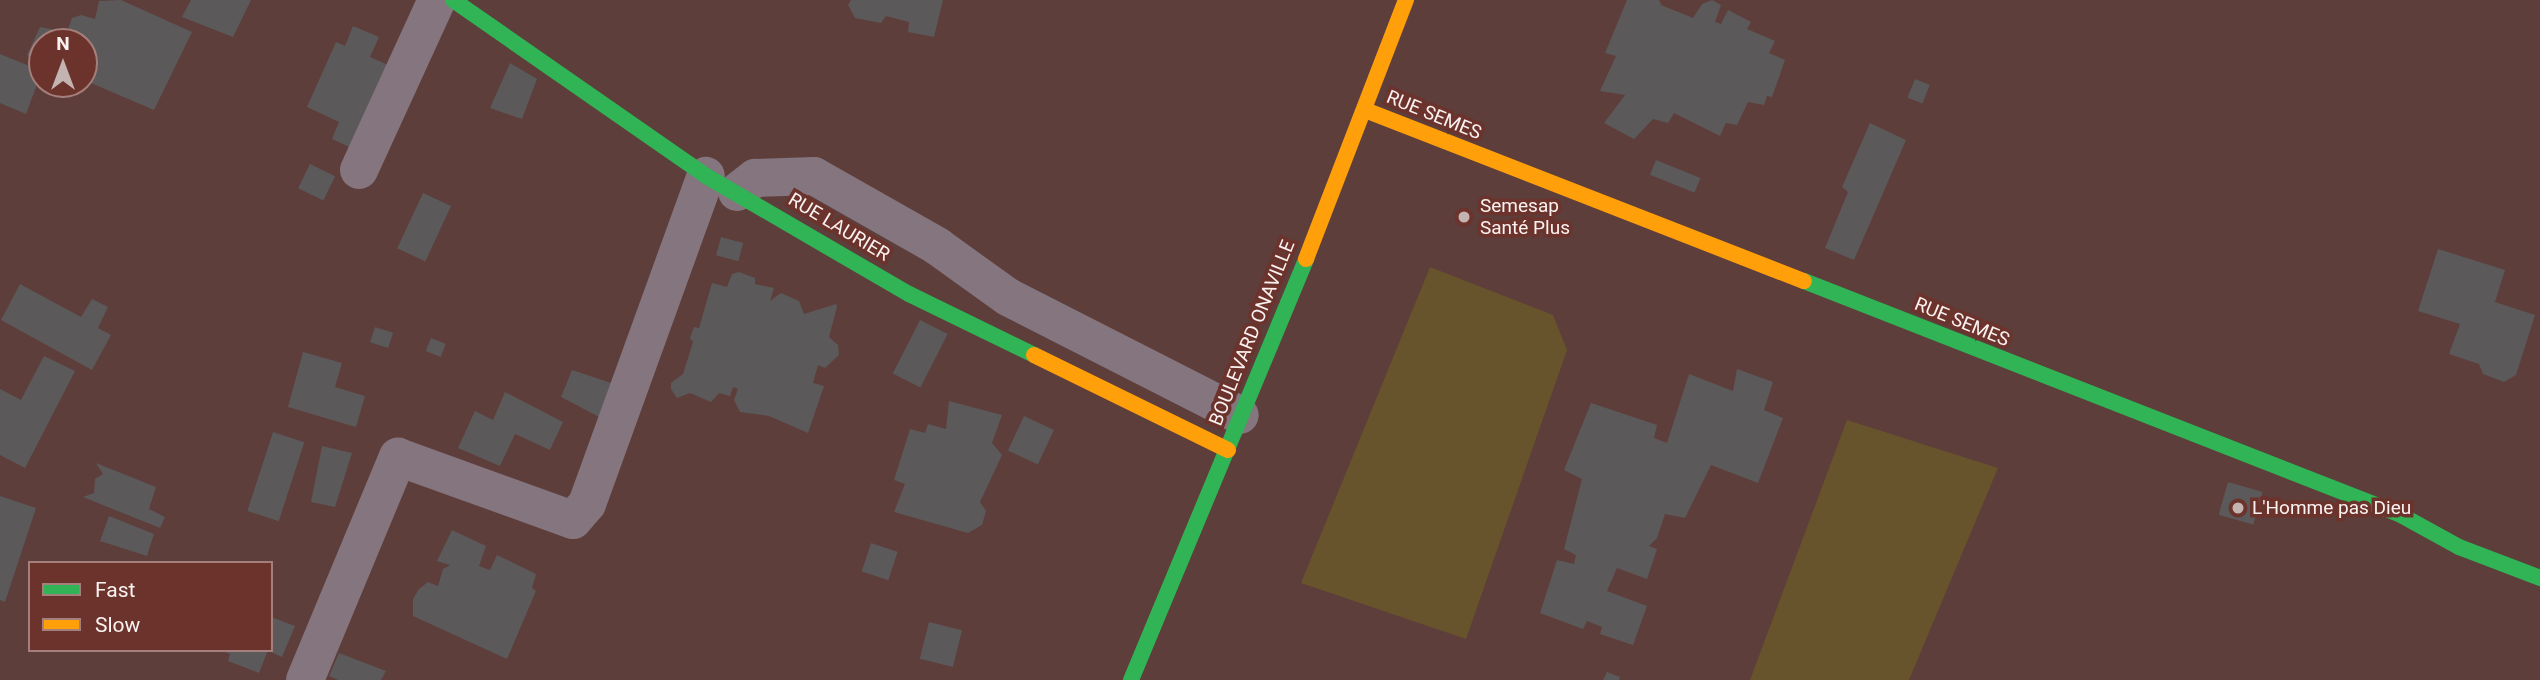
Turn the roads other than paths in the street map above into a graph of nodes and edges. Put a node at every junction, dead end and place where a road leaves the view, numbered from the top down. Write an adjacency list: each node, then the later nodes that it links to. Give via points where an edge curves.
1 (438, 0): 5 (street)
2 (453, 0): 6 (street, RUE LAURIER)
3 (1406, 0): 4 (street, BOULEVARD ONAVILLE)
4 (1365, 110): 7 (street, BOULEVARD ONAVILLE); 8 (street, RUE SEMES, via 2399,514 2459,548)
5 (359, 170)
6 (721, 184): 7 (street, RUE LAURIER, via 909,294); 7 (street, via 814,176 937,246 1008,297); 9 (street, via 587,504 573,520 398,457)
7 (1234, 433): 10 (street, BOULEVARD ONAVILLE)
8 (2540, 578)
9 (304, 680)
10 (1131, 680)

